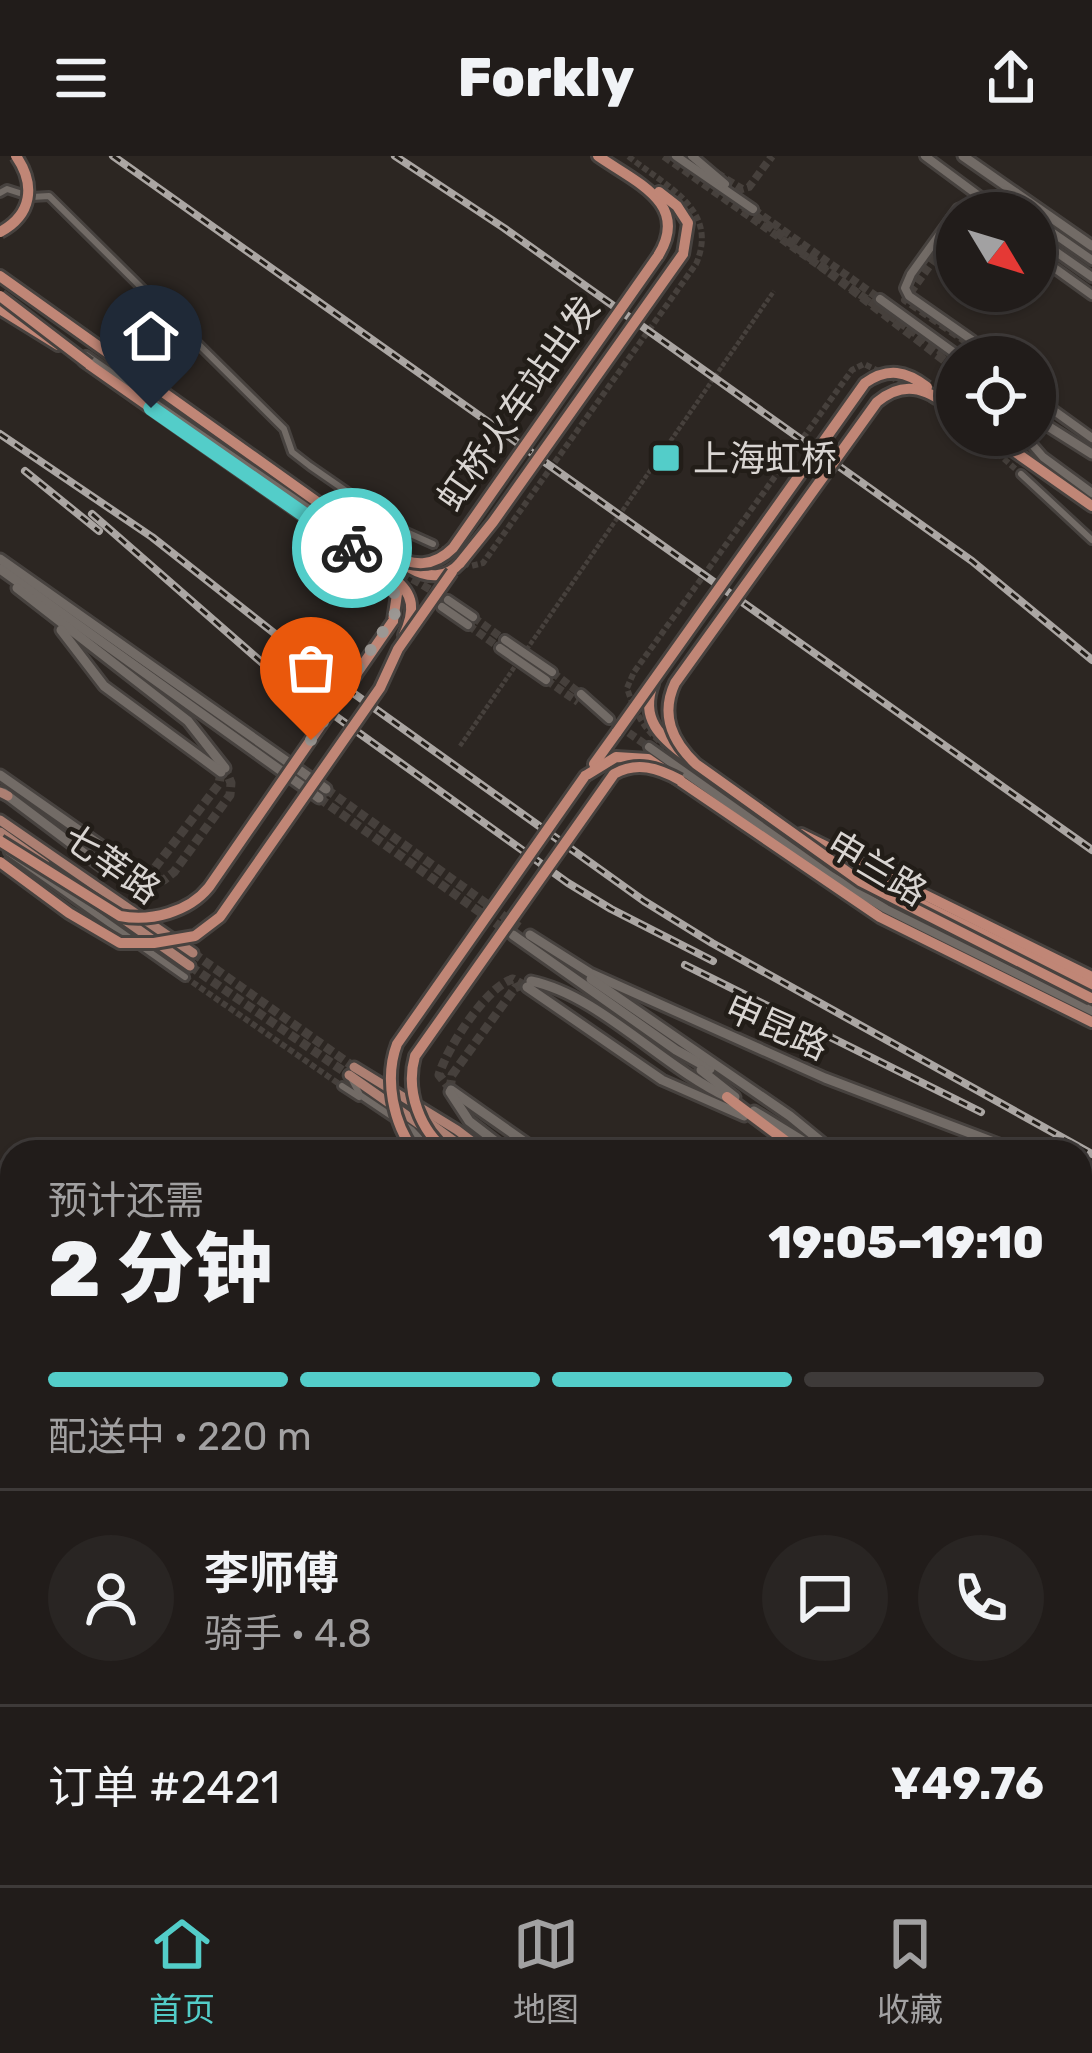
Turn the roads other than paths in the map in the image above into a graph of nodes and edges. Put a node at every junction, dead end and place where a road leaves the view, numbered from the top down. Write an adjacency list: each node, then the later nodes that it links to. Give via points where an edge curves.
1 (16, 156): 10 (highway, bridge, via 29,196 21,216)
2 (598, 156): 7 (highway)
3 (676, 156): 4 (street, via 753,209)
4 (692, 156)
5 (925, 156): 9 (street)
6 (963, 156): 13 (main road)
7 (636, 182): 39 (highway, 虹桥火车站出发, bridge, via 667,211 658,256 453,548 428,564); 43 (highway, bridge, via 685,215 686,247)
8 (3, 191): 38 (street, via 49,196 284,429 292,452)
9 (974, 192)
10 (0, 232)
11 (1056, 234): 15 (street)
12 (936, 239): 23 (street, via 905,288)
13 (1090, 243)
14 (1056, 252): 18 (street)
15 (1092, 260)
16 (1056, 269): 19 (street)
17 (0, 276): 39 (highway)
18 (1092, 277)
19 (1092, 295)
20 (0, 297): 25 (highway, bridge); 44 (street)
21 (880, 299): 24 (street)
22 (0, 309): 25 (highway, bridge)
23 (966, 336)
24 (936, 338)
25 (89, 364): 41 (highway)
26 (936, 392): 52 (highway, bridge, via 908,374 882,373 865,383)
27 (936, 394): 57 (highway, bridge, via 912,386 877,402 675,683 670,730)
28 (1056, 413): 30 (street)
29 (1056, 433): 31 (main road)
30 (1092, 438)
31 (1092, 455)
32 (1021, 456): 36 (highway)
33 (1042, 456): 35 (street)
34 (1021, 474): 37 (street)
35 (1092, 493)
36 (1092, 506)
37 (1092, 541)
38 (434, 544)
39 (389, 555): 43 (highway, bridge, via 427,576)
40 (0, 559): 53 (main road)
41 (380, 568): 49 (highway, bridge, via 412,601); 64 (highway, bridge, via 397,595 393,621 190,907 120,916)
42 (0, 571): 46 (main road); 50 (main road)
43 (452, 572): 49 (highway, bridge)
44 (402, 573)
45 (446, 604): 47 (street)
46 (47, 613): 46 (main road, via 188,721 223,770 104,686)
47 (470, 621)
48 (502, 644): 51 (street)
49 (398, 649): 65 (highway, bridge, via 380,688 220,916 195,936 120,943)
50 (151, 676): 53 (main road); 53 (main road, via 323,793)
51 (549, 676)
52 (657, 676): 57 (highway, bridge, via 648,698 651,724); 59 (highway, bridge)
53 (186, 689)
54 (580, 698): 55 (street)
55 (609, 718)
56 (649, 747): 73 (street, 申兰路, via 886,909)
57 (696, 764): 62 (highway, bridge)
58 (0, 775): 61 (main road, via 146,879 105,868)
59 (585, 776): 60 (highway, bridge, via 633,756); 83 (highway, bridge, via 397,1044 394,1100)
60 (680, 780): 74 (highway, via 880,916); 85 (highway, bridge, via 645,767 614,774 415,1056 413,1087)
61 (3, 793)
62 (771, 819): 70 (highway, bridge); 72 (highway, bridge, via 896,901)
63 (0, 820): 68 (main road, 七莘路)
64 (0, 840): 69 (main road)
65 (0, 862)
66 (859, 874): 71 (highway, bridge)
67 (530, 935): 75 (main road, 申昆路, via 516,931); 77 (main road, 申昆路); 95 (main road, 申昆路, via 590,973)
68 (193, 953)
69 (188, 971)
70 (1092, 976)
71 (1092, 987)
72 (1092, 999)
73 (1092, 1011)
74 (1092, 1022)
75 (676, 1051): 77 (main road, 申昆路); 80 (main road)
76 (351, 1071): 84 (street, via 360,1095); 86 (main road); 87 (main road); 88 (main road)
77 (737, 1080): 94 (main road, 申昆路)
78 (342, 1086): 81 (street)
79 (727, 1097): 80 (main road); 82 (main road, via 567,990 529,984 662,1081); 92 (highway)
80 (744, 1104): 93 (main road)
81 (392, 1120)
82 (764, 1130): 91 (highway)
83 (409, 1140)
84 (422, 1140)
85 (433, 1140)
86 (443, 1140)
87 (452, 1140)
88 (470, 1140)
89 (494, 1140): 90 (main road, via 450,1091)
90 (521, 1140)
91 (779, 1140)
92 (780, 1140)
93 (798, 1140)
94 (818, 1140)
95 (985, 1140)

